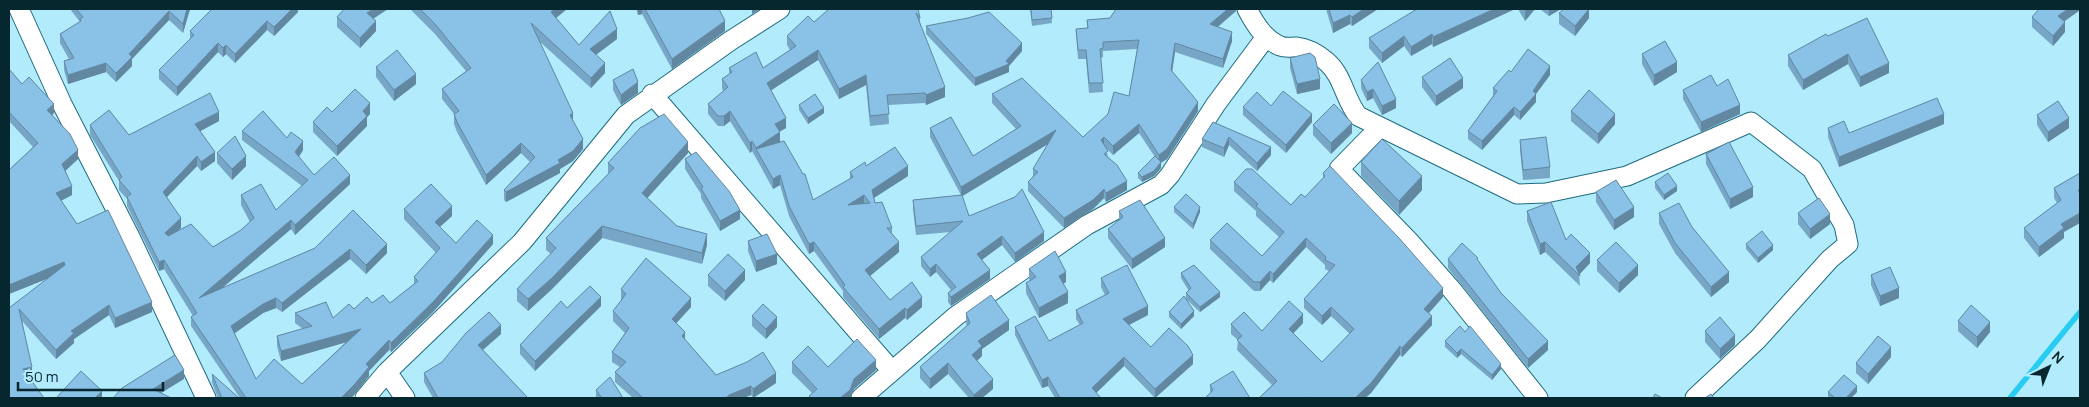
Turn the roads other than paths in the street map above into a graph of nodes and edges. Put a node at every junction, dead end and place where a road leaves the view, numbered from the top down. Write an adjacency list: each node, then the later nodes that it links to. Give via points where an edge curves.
1 (19, 9): 9 (street)
2 (780, 9): 5 (street)
3 (1247, 9): 4 (street)
4 (1266, 37): 6 (street, via 1282,46 1314,53 1328,63 1339,79 1350,107 1358,116); 7 (street, via 1160,186 1086,225 956,316)
5 (652, 94): 7 (street); 8 (street, via 626,115 522,242)
6 (1380, 127): 13 (street, via 1339,169 1452,290); 14 (street, via 1517,194 1546,194 1627,176 1751,122 1812,169 1844,225 1848,244 1830,259 1758,339)
7 (892, 371): 12 (street)
8 (387, 372): 10 (street); 11 (street)
9 (206, 398)
10 (365, 398)
11 (405, 398)
12 (861, 398)
13 (1538, 398)
14 (1695, 398)

